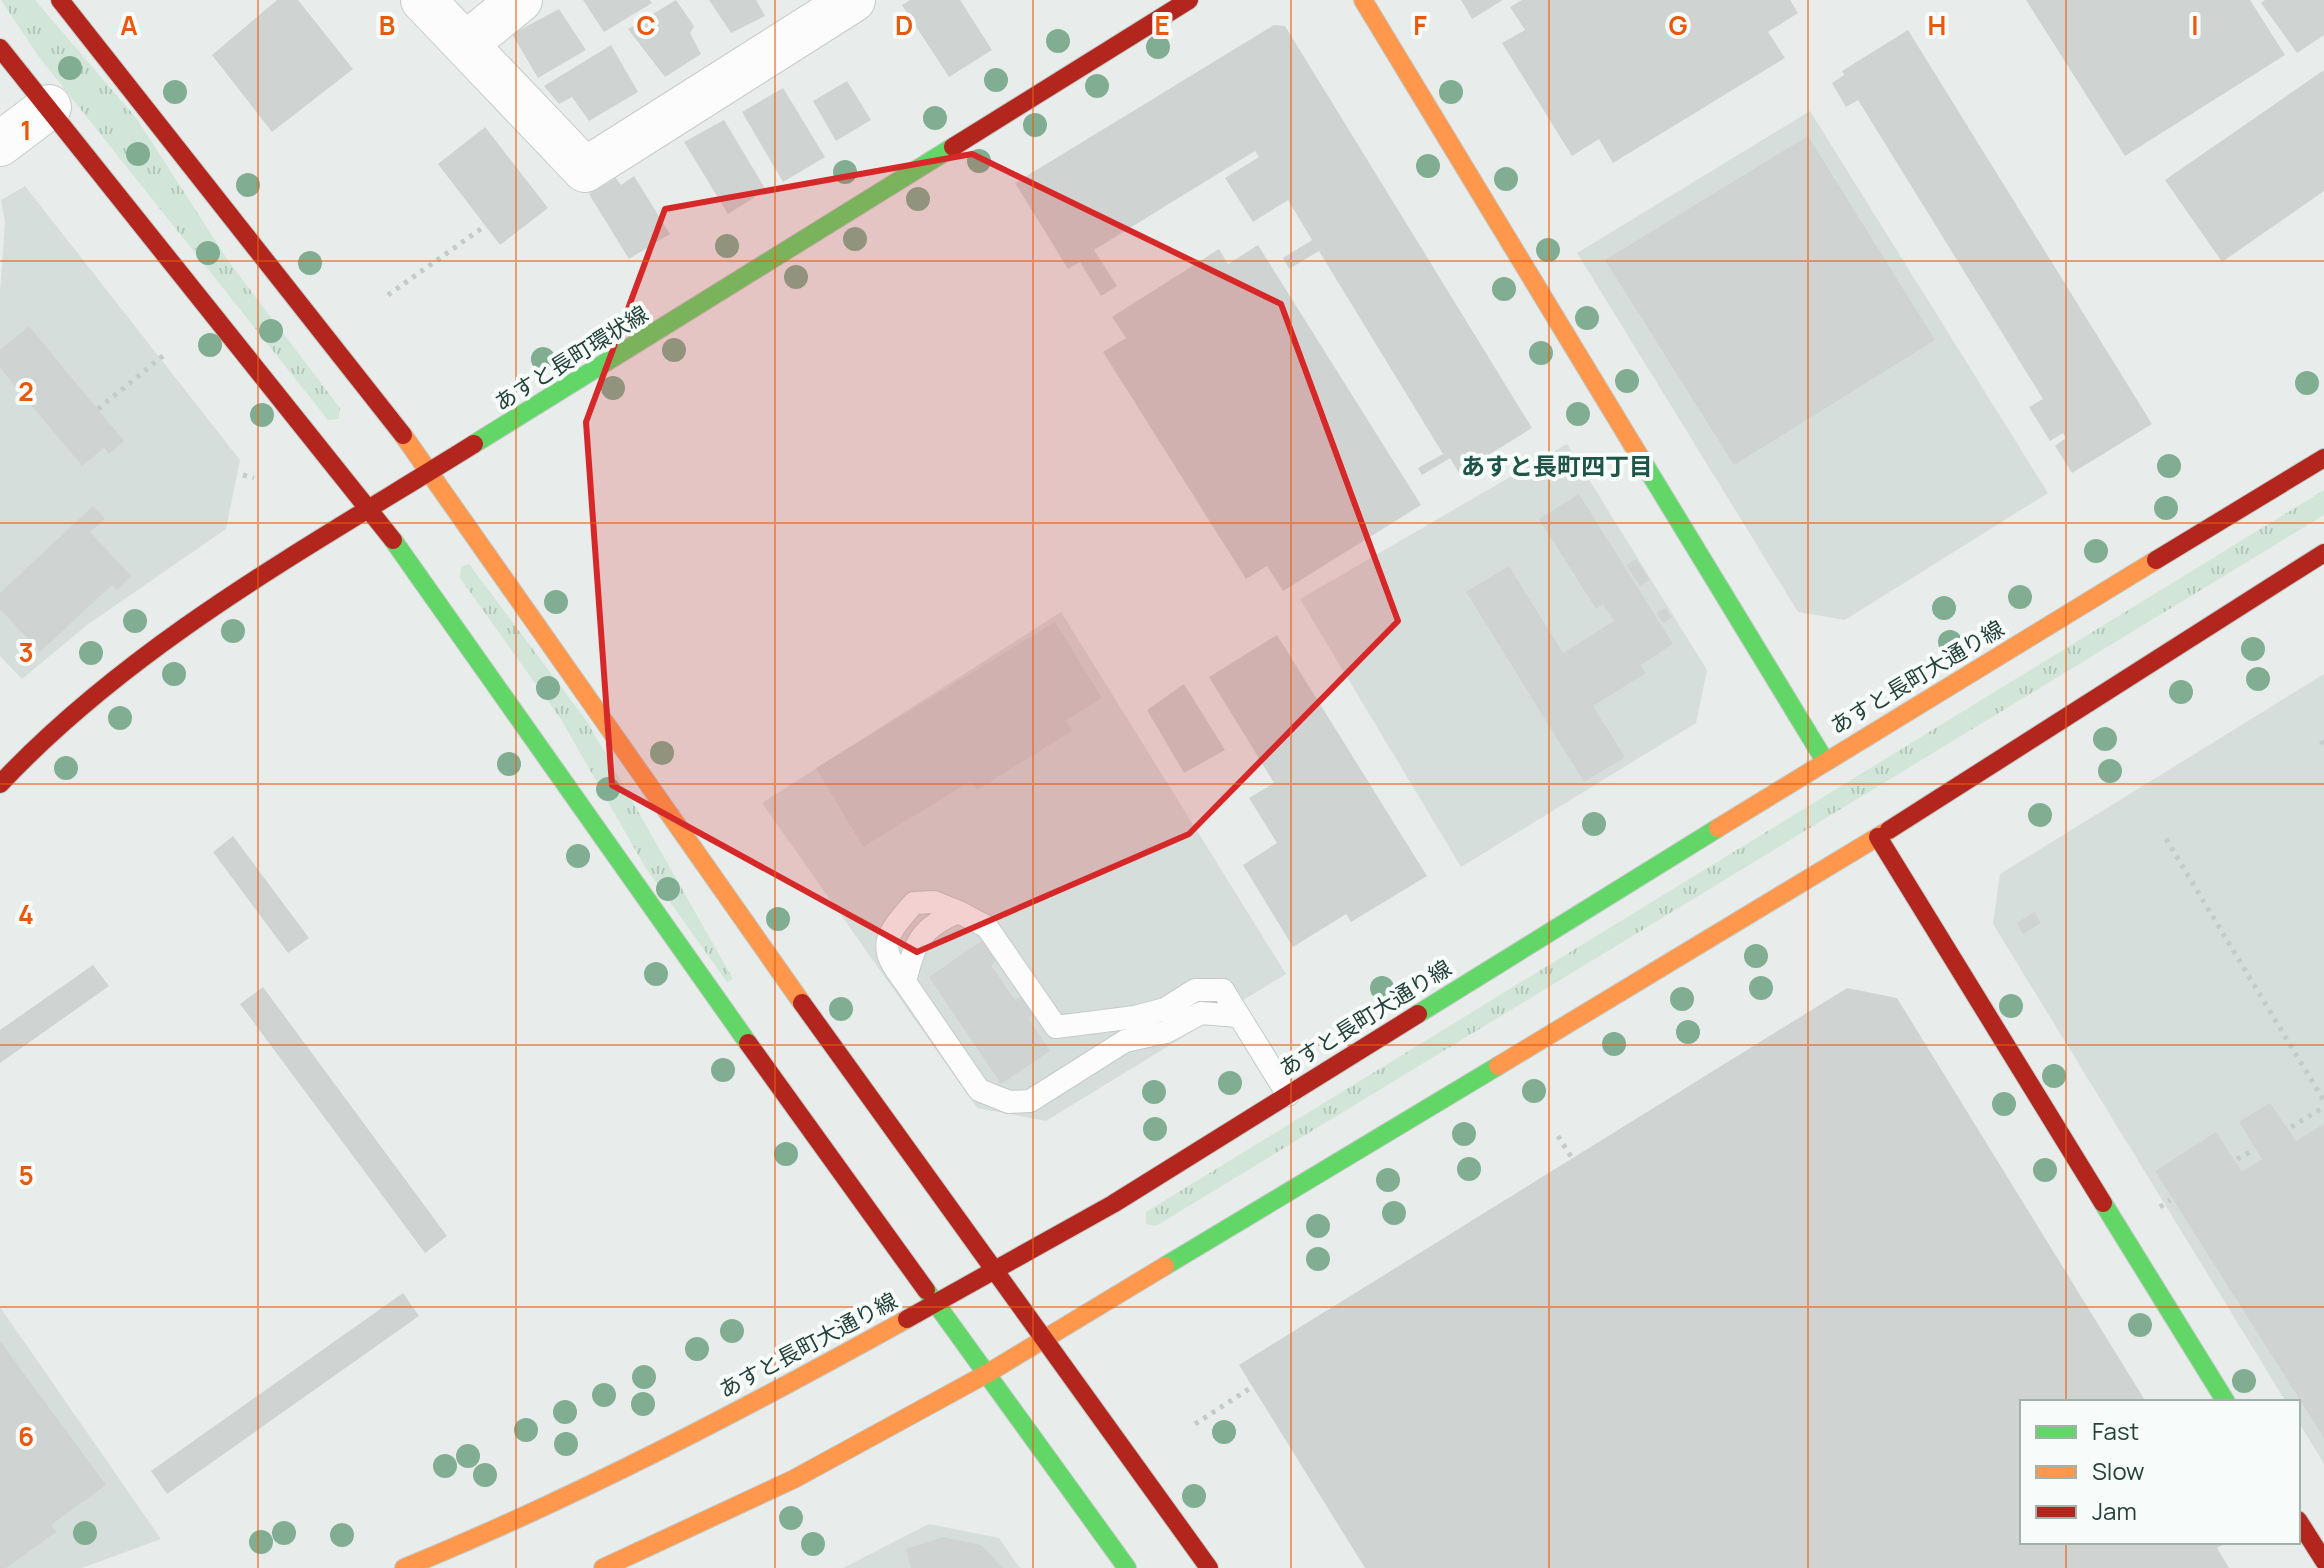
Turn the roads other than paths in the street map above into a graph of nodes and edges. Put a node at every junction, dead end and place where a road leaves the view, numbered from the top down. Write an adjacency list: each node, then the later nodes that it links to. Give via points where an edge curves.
1 (60, 0): 12 (street)
2 (423, 0): 7 (street)
3 (520, 0): 7 (street)
4 (853, 0): 7 (street, via 585,170)
5 (1189, 0): 12 (street, あすと長町環状線)
6 (1363, 0): 15 (street)
7 (467, 43)
8 (0, 48): 9 (street)
9 (49, 107): 10 (street); 13 (street)
10 (0, 144)
11 (2324, 458): 15 (street, あすと長町大通り線)
12 (432, 471): 13 (street, あすと長町環状線); 20 (street, via 717,885)
13 (369, 507): 16 (street, あすと長町環状線, via 132,662 60,721); 21 (street)
14 (2324, 553): 17 (street)
15 (1825, 761): 19 (street, あすと長町大通り線)
16 (0, 784)
17 (1878, 837): 22 (street); 24 (street)
18 (1238, 1016): 18 (lane, via 1201,1013 1166,1032 1125,1041 1030,1101 1009,1102 979,1090 905,982 914,944 938,920 959,912 987,927 1056,1027 1135,1017 1165,1009 1195,990 1223,990); 19 (lane)
19 (1288, 1095): 20 (street, あすと長町大通り線, via 1113,1204)
20 (994, 1270): 21 (street, あすと長町大通り線); 22 (street)
21 (936, 1303): 23 (street); 27 (street, あすと長町大通り線, via 667,1448)
22 (1044, 1339): 23 (street); 30 (street)
23 (988, 1373): 28 (street, via 794,1479); 29 (street)
24 (2225, 1400)
25 (2300, 1523): 26 (street)
26 (2324, 1561)
27 (404, 1568)
28 (603, 1568)
29 (1127, 1568)
30 (1209, 1568)

